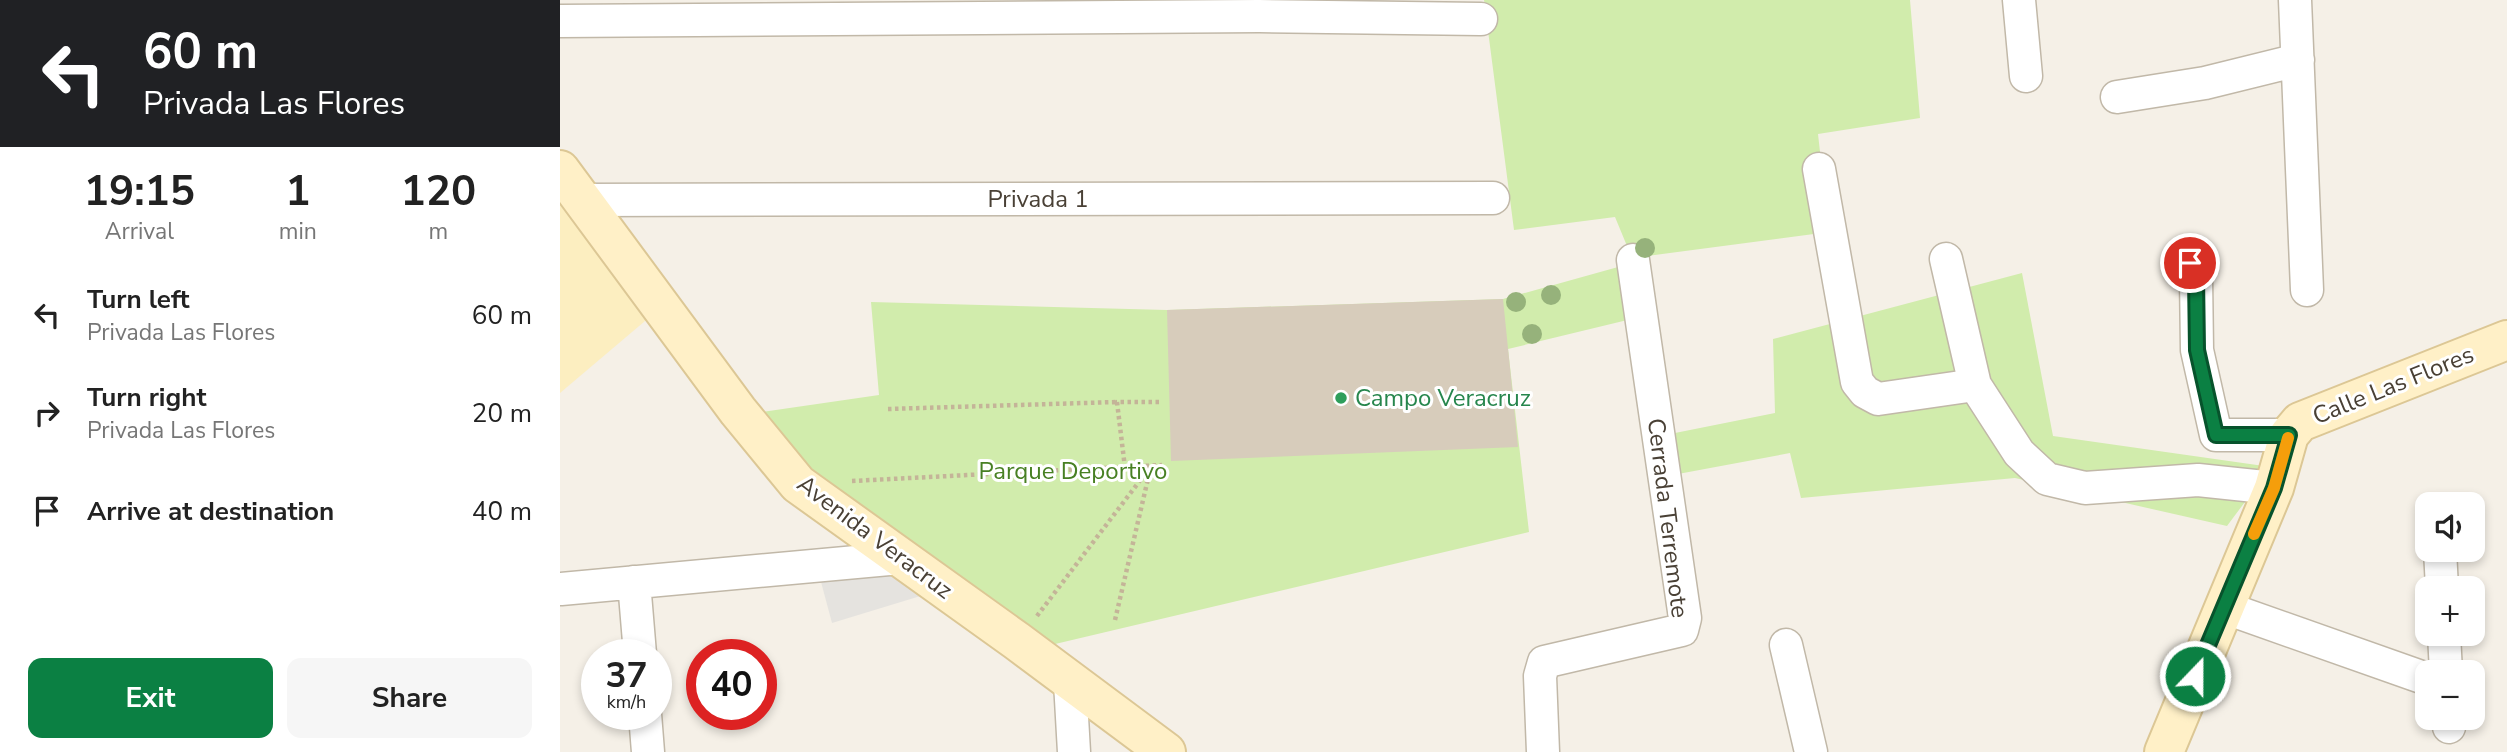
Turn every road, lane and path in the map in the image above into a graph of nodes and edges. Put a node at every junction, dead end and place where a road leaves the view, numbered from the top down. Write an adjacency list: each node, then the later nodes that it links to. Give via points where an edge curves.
1 (2019, 0): 7 (street)
2 (2295, 0): 6 (street)
3 (1258, 8): 4 (street); 5 (street)
4 (1480, 19)
5 (560, 20)
6 (2298, 60): 8 (street, via 2205,83); 16 (street)
7 (2026, 76)
8 (2117, 97)
9 (1819, 169): 18 (street, via 1857,382 1878,399)
10 (560, 170): 12 (street, Avenida Veracruz)
11 (1493, 198): 12 (street, Privada 1)
12 (583, 200): 26 (street, Avenida Veracruz, via 738,411)
13 (1946, 258): 18 (street)
14 (1633, 260): 43 (street, Cerrada Terremote, via 1685,618 1682,630 1544,662 1540,676)
15 (2190, 263): 22 (street, via 2196,277 2197,350 2216,435)
16 (2307, 290)
17 (2507, 340): 22 (street, Calle Las Flores, via 2301,422)
18 (1975, 385): 27 (street, via 2019,453 2047,479 2085,488 2198,480)
19 (1117, 402): 20 (path); 21 (path); 25 (path)
20 (1161, 402)
21 (888, 410)
22 (2289, 435): 27 (street, Calle Las Flores)
23 (1162, 465): 24 (path)
24 (1151, 466): 25 (path); 32 (path); 34 (path)
25 (1125, 468): 26 (path)
26 (799, 484): 28 (street, Avenida Veracruz)
27 (2274, 488): 31 (street, Calle Las Flores)
28 (900, 558): 29 (street); 34 (street, Avenida Veracruz)
29 (634, 582): 30 (street); 33 (street)
30 (561, 589)
31 (2223, 607): 36 (street); 39 (street, Calle Las Flores)
32 (1115, 620)
33 (639, 639)
34 (1017, 641): 37 (street, Avenida Veracruz)
35 (1786, 645): 44 (street)
36 (2415, 675)
37 (1070, 682): 41 (street); 42 (street, Avenida Veracruz)
38 (646, 730): 40 (street)
39 (2171, 750)
40 (648, 752)
41 (1074, 752)
42 (1166, 752)
43 (1543, 752)
44 (1811, 752)

